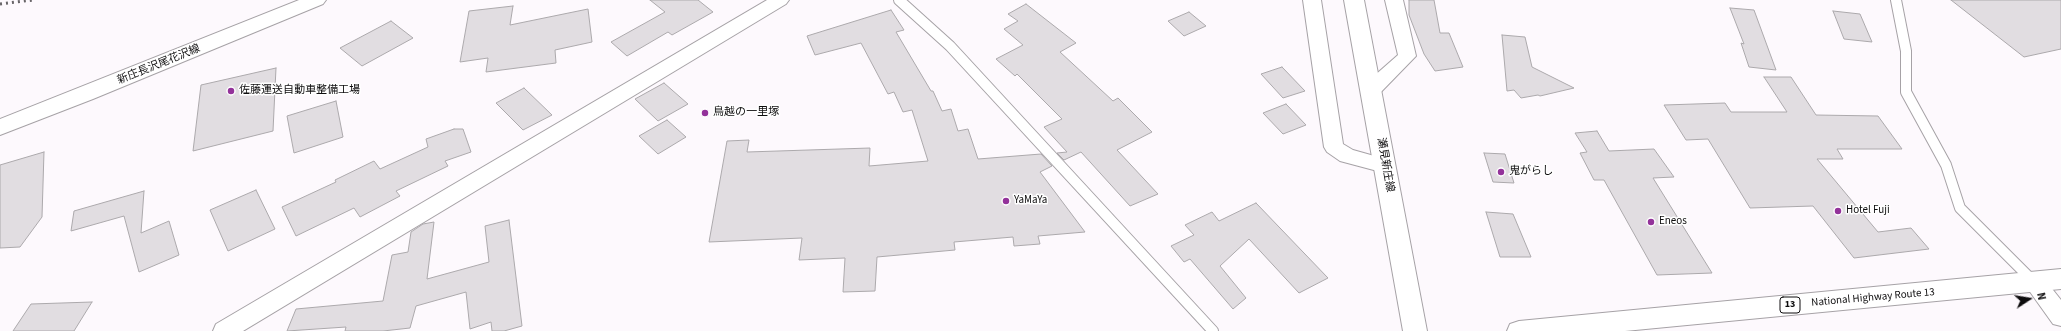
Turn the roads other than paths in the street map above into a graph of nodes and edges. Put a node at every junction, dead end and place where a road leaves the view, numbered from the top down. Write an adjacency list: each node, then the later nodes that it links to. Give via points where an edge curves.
1 (316, 0): 9 (main road, 新庄長沢尾花沢線)
2 (780, 0): 14 (street)
3 (899, 0): 15 (lane, via 950,46)
4 (1312, 0): 10 (street, via 1334,147 1347,156)
5 (1354, 0): 8 (main road, 瀬見新庄線)
6 (1394, 0): 8 (street, via 1407,56)
7 (1896, 0): 12 (lane, via 1906,51 1906,92 1946,165 1960,208)
8 (1372, 89): 10 (main road, 瀬見新庄線)
9 (0, 127)
10 (1385, 166): 16 (main road, 瀬見新庄線)
11 (2061, 280): 12 (main road, National Highway Route 13 / 13)
12 (2034, 282): 13 (street); 17 (main road, National Highway Route 13 / 13)
13 (2061, 317)
14 (224, 331)
15 (1213, 331)
16 (1415, 331)
17 (1519, 331)

